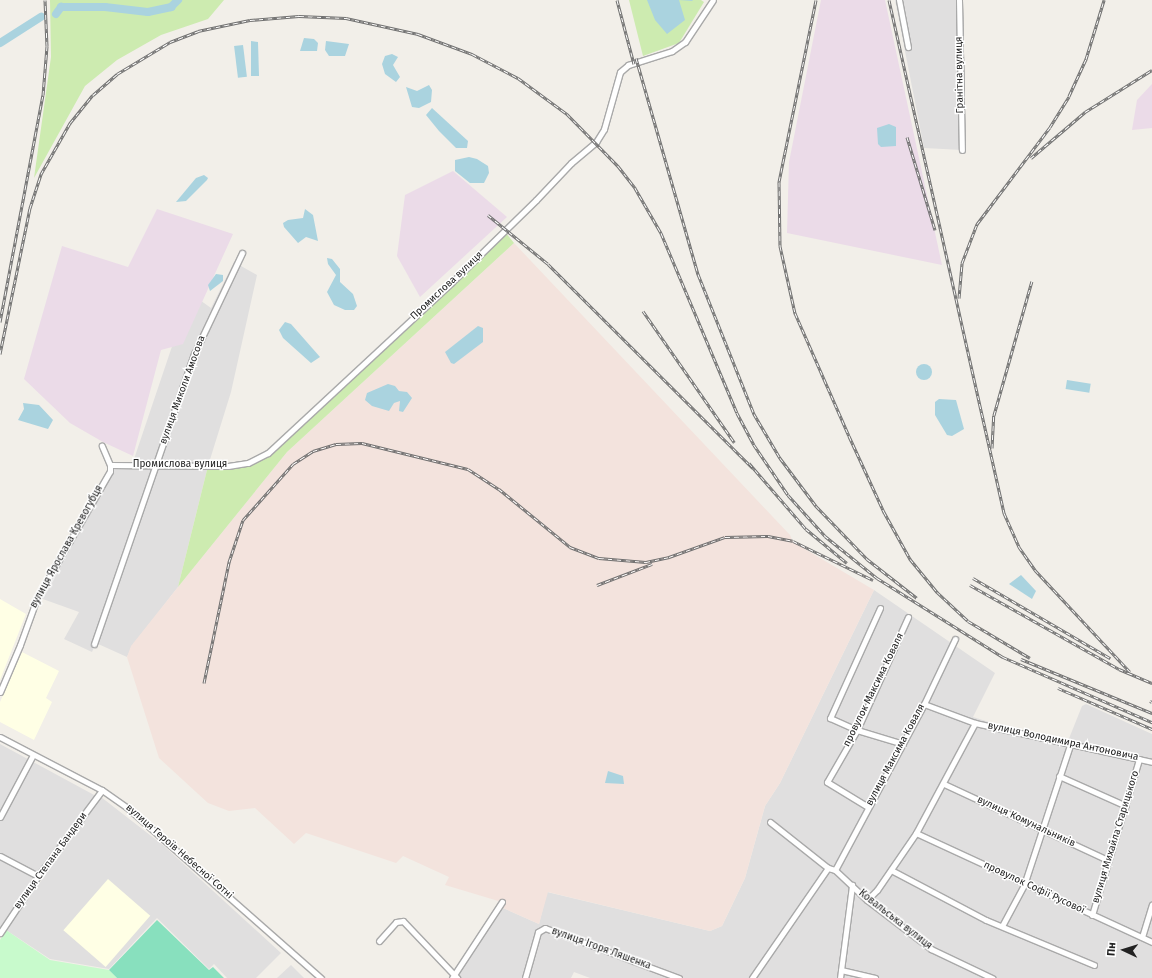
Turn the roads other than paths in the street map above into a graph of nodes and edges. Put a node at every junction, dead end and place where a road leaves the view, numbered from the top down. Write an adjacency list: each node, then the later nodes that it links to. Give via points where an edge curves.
1 (713, 0): 9 (street, Промислова вулиця, via 685,42 672,51 628,65 620,72 604,129 596,142 571,162 456,278 268,453 248,463 228,466)
2 (899, 0): 4 (street)
3 (959, 0): 5 (street, Гранітна вулиця)
4 (908, 47)
5 (962, 150)
6 (242, 253): 9 (street, вулиця Миколи Амосова, via 194,354)
7 (102, 446): 8 (street)
8 (110, 465): 9 (street, Промислова вулиця); 14 (street, вулиця Ярослава Кревогубця, via 110,471 37,598)
9 (155, 466): 13 (street, вулиця Миколи Амосова)
10 (880, 608): 17 (street, via 830,718)
11 (908, 617): 17 (street, провулок Максима Коваля)
12 (955, 639): 15 (street, вулиця Максима Коваля)
13 (94, 644)
14 (0, 692)
15 (924, 704): 16 (street, вулиця Володимира Антоновича); 19 (street, вулиця Максима Коваля)
16 (975, 722): 20 (street, вулиця Володимира Антоновича); 25 (street)
17 (857, 730): 19 (street); 28 (street, провулок Максима Коваля, via 827,783)
18 (0, 737): 21 (street, вулиця Героїв Небесної Сотні)
19 (903, 744): 28 (street, вулиця Максима Коваля)
20 (1070, 744): 22 (street, вулиця Володимира Антоновича); 24 (street)
21 (33, 755): 26 (street, вулиця Героїв Небесної Сотні); 29 (street)
22 (1139, 759): 23 (street, вулиця Володимира Антоновича); 27 (street, вулиця Михайла Старицького)
23 (1152, 762)
24 (1059, 776): 27 (street); 31 (street)
25 (944, 784): 31 (street, вулиця Комунальників); 32 (street)
26 (102, 790): 38 (street, вулиця Степана Бандери); 54 (street, вулиця Героїв Небесної Сотні, via 169,842)
27 (1126, 806): 34 (street, вулиця Михайла Старицького)
28 (868, 807): 36 (street, вулиця Максима Коваля)
29 (0, 817)
30 (770, 822): 35 (street, Ковальська вулиця)
31 (1042, 830): 34 (street, вулиця Комунальників); 40 (street)
32 (916, 833): 37 (street); 40 (street, провулок Софії Русової)
33 (0, 856): 38 (street)
34 (1108, 860): 44 (street, вулиця Михайла Старицького)
35 (828, 868): 36 (street, Ковальська вулиця); 57 (street)
36 (835, 870): 39 (street, Ковальська вулиця)
37 (891, 870): 41 (street); 45 (street)
38 (38, 876): 46 (street, вулиця Степана Бандери)
39 (852, 885): 41 (street, Ковальська вулиця); 51 (street)
40 (1024, 885): 44 (street, провулок Софії Русової); 45 (street)
41 (866, 900): 52 (street, Ковальська вулиця, via 931,949)
42 (502, 902): 53 (street)
43 (1152, 905): 47 (street)
44 (1092, 915): 47 (street, провулок Софії Русової)
45 (1002, 926): 50 (street)
46 (0, 933)
47 (1142, 937): 49 (street, провулок Софії Русової)
48 (379, 941): 53 (street, via 397,921 403,921)
49 (1152, 942)
50 (1094, 965)
51 (841, 970): 58 (street); 59 (street)
52 (984, 976): 60 (street, Ковальська вулиця)
53 (455, 977)
54 (321, 978)
55 (525, 978): 56 (street, вулиця Ігоря Ляшенка, via 538,932 545,928)
56 (679, 978)
57 (752, 978)
58 (840, 978)
59 (875, 978)
60 (992, 978)

